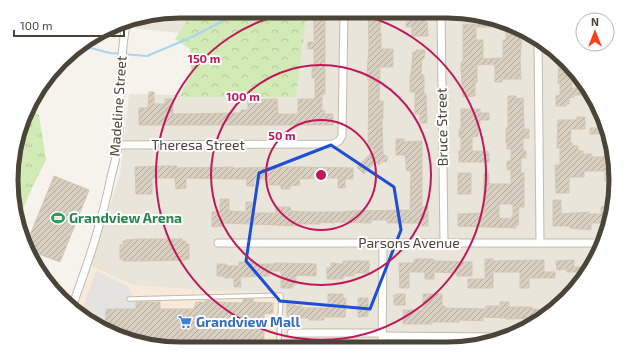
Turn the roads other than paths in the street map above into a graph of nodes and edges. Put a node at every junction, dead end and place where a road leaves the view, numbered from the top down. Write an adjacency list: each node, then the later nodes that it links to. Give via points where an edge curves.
1 (344, 18): 5 (street, Theresa Street, via 342,136 339,141 333,144)
2 (441, 18): 7 (street, Bruce Street)
3 (125, 28): 5 (street, Madeline Street)
4 (538, 46): 8 (street)
5 (118, 145): 12 (street, Madeline Street, via 98,234)
6 (218, 243): 9 (street, Parsons Avenue)
7 (444, 243): 8 (street, Parsons Avenue); 9 (street, Parsons Avenue)
8 (540, 243): 10 (street, Parsons Avenue)
9 (383, 244): 14 (street)
10 (596, 244)
11 (129, 299): 16 (lane, via 281,295)
12 (74, 303)
13 (291, 333): 14 (street)
14 (382, 335): 15 (street); 17 (street)
15 (486, 337)
16 (278, 342)
17 (382, 342)

